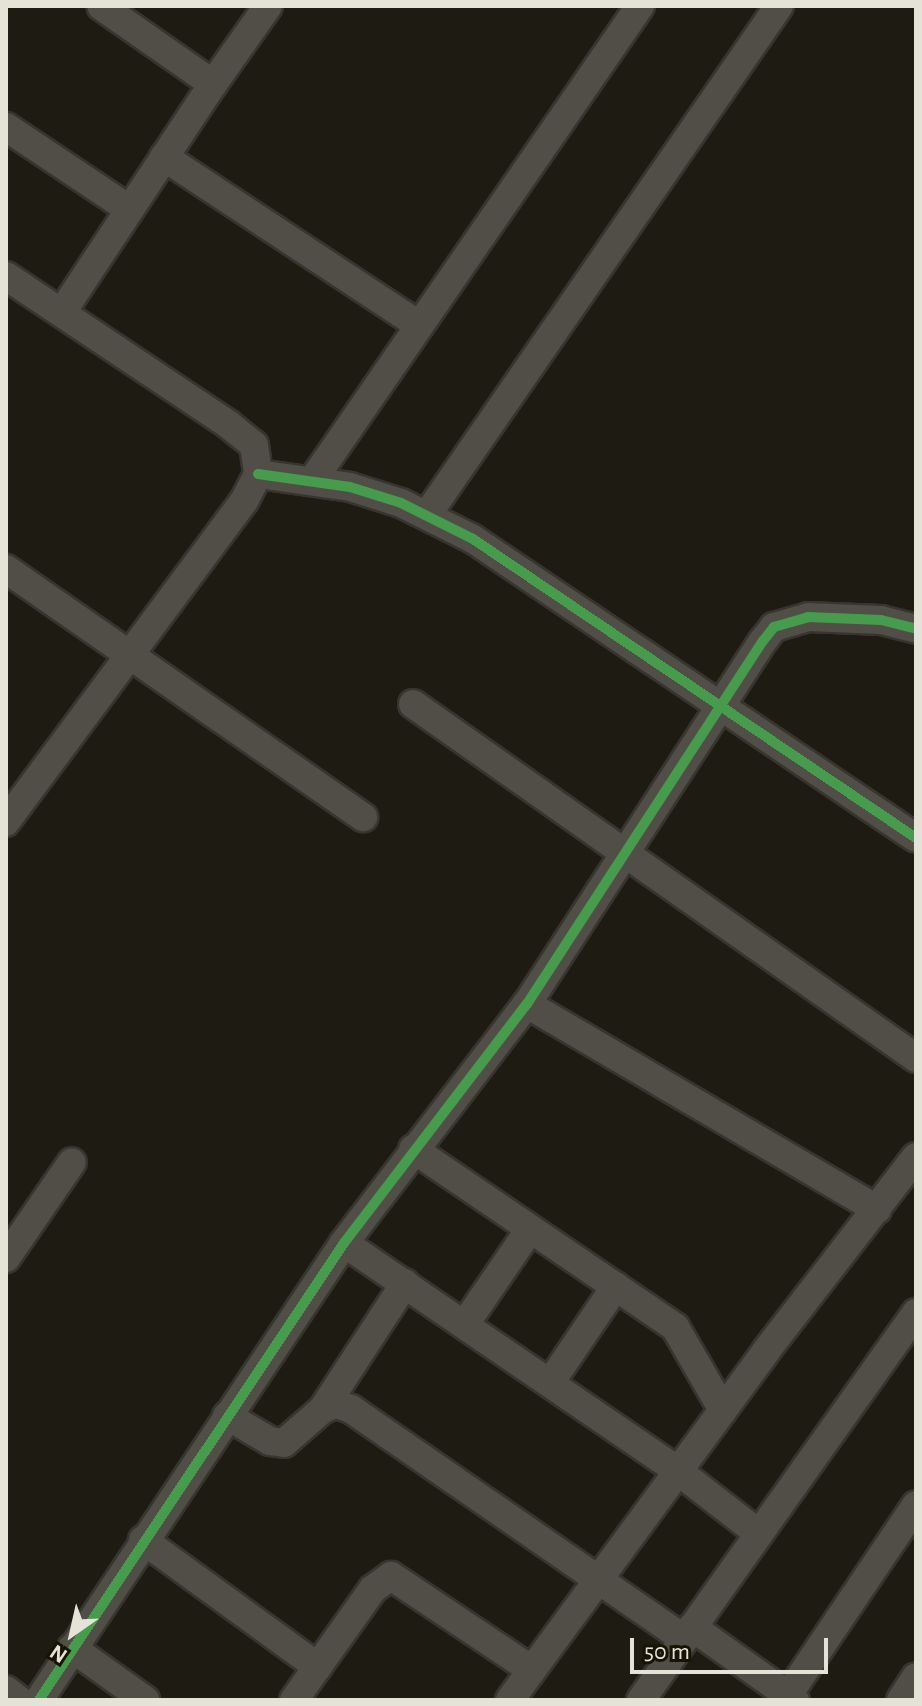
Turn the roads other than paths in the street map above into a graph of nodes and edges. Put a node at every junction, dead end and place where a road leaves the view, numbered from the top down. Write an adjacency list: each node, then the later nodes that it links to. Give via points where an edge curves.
1 (101, 6): 5 (street)
2 (268, 6): 5 (street)
3 (640, 6): 11 (street)
4 (779, 6): 14 (street)
5 (213, 84): 7 (street)
6 (6, 127): 8 (street)
7 (164, 157): 8 (street); 11 (street)
8 (129, 209): 10 (street)
9 (6, 276): 10 (street)
10 (62, 312): 12 (street, via 254,445)
11 (419, 325): 13 (street)
12 (258, 474): 13 (street); 17 (street)
13 (313, 480): 14 (street, via 350,487)
14 (427, 515): 19 (street, via 486,547)
15 (6, 569): 17 (street)
16 (916, 629): 19 (street, via 860,618 790,620 769,634)
17 (129, 656): 20 (street); 21 (street)
18 (413, 704): 23 (street)
19 (720, 704): 22 (street); 23 (street)
20 (363, 817)
21 (6, 822)
22 (916, 838)
23 (626, 853): 24 (street); 25 (street)
24 (527, 1004): 26 (street); 29 (street)
25 (916, 1058)
26 (413, 1149): 30 (street); 31 (street)
27 (916, 1157): 29 (street)
28 (72, 1162): 32 (street)
29 (877, 1209): 39 (street)
30 (530, 1229): 34 (street); 36 (street)
31 (344, 1243): 33 (street); 40 (street)
32 (6, 1258)
33 (405, 1283): 36 (street); 38 (street)
34 (616, 1286): 37 (street); 39 (street, via 675,1327)
35 (916, 1313): 43 (street)
36 (465, 1324): 37 (street)
37 (550, 1383): 41 (street)
38 (323, 1409): 40 (street, via 284,1443 270,1441); 45 (street, via 336,1404 365,1417)
39 (723, 1410): 41 (street)
40 (227, 1416): 44 (street)
41 (678, 1471): 43 (street); 45 (street)
42 (916, 1505): 52 (street)
43 (758, 1533): 46 (street)
44 (143, 1540): 47 (street); 48 (street)
45 (598, 1578): 46 (street); 51 (street)
46 (688, 1633): 52 (street); 57 (street)
47 (72, 1648): 54 (street); 55 (street)
48 (318, 1667): 51 (street, via 373,1589 391,1576); 56 (street)
49 (916, 1677): 58 (street)
50 (6, 1690): 53 (street)
51 (524, 1690)
52 (791, 1698)
53 (19, 1700)
54 (39, 1700)
55 (145, 1700)
56 (294, 1700)
57 (641, 1700)
58 (901, 1700)

